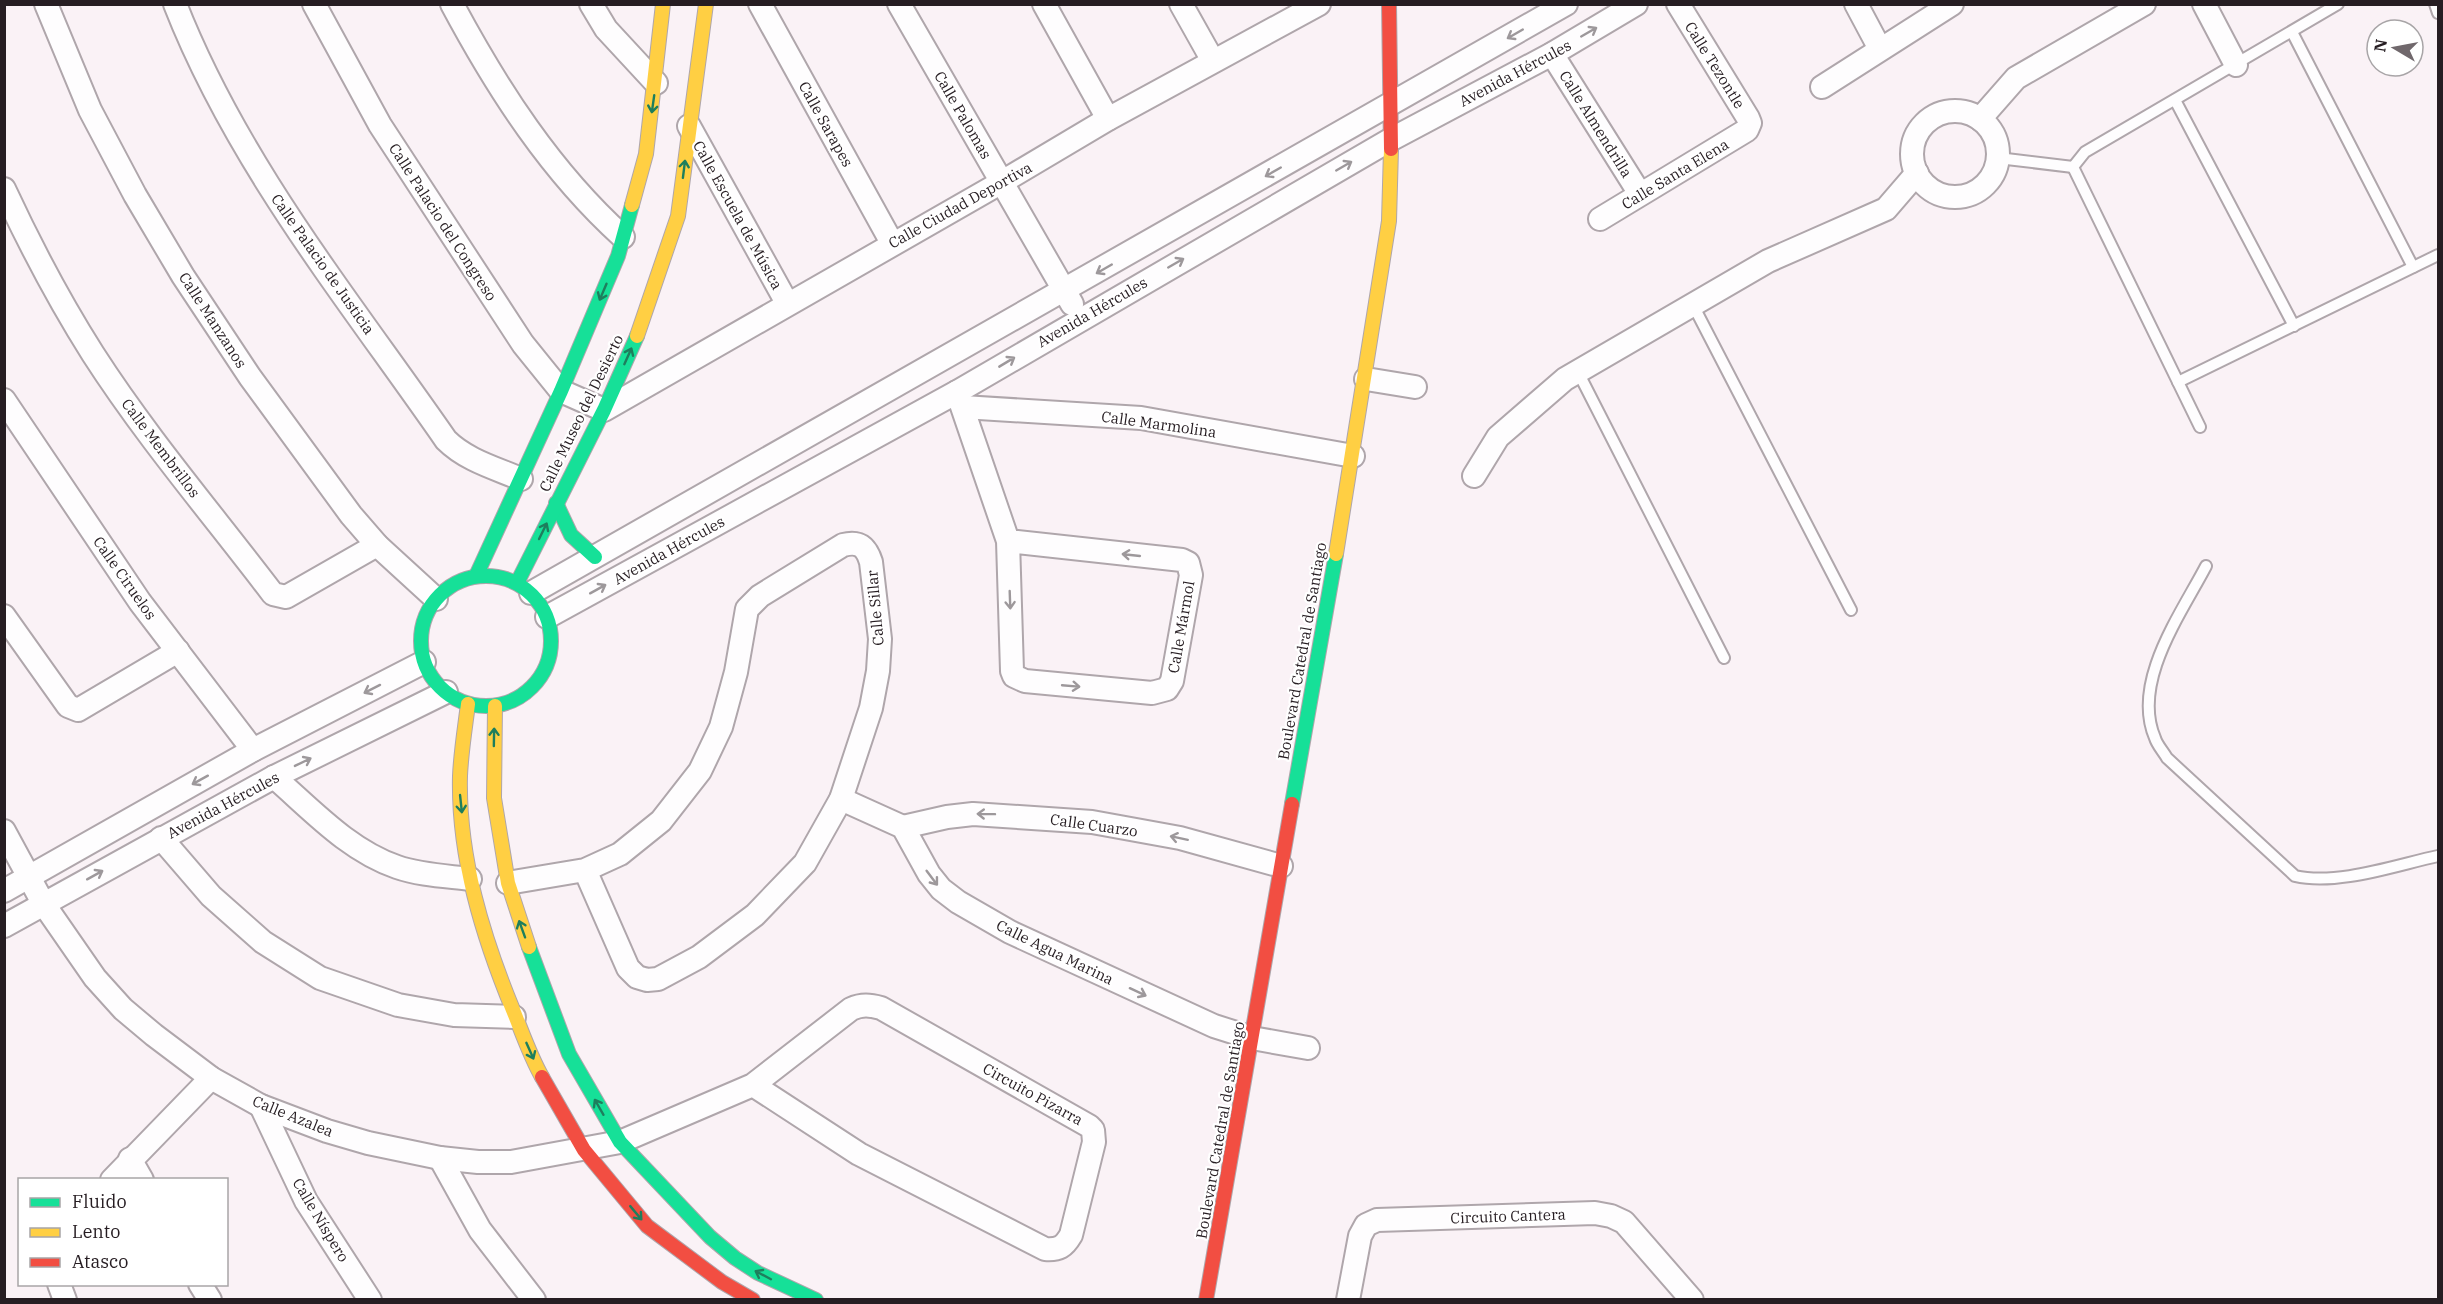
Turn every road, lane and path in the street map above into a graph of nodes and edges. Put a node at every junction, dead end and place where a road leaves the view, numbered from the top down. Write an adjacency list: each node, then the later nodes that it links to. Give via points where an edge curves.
1 (46, 4): 69 (street, Calle Manzanos, via 90,110 183,276 250,377)
2 (175, 4): 66 (street, Calle Palacio de Justicia, via 194,52 249,155 446,440 469,458)
3 (314, 4): 59 (street, Calle Palacio del Congreso, via 380,125 517,334)
4 (452, 4): 46 (street, via 524,123 560,172)
5 (591, 4): 29 (street, via 606,29)
6 (663, 4): 29 (street, Calle Museo del Desierto)
7 (706, 4): 35 (street, Calle Museo del Desierto)
8 (760, 4): 47 (street, Calle Sarapes)
9 (899, 4): 41 (street, Calle Palomas)
10 (1044, 4): 33 (street)
11 (1181, 4): 27 (street)
12 (1319, 4): 27 (street, Calle Ciudad Deportiva)
13 (1389, 4): 32 (street, Boulevard Catedral de Santiago)
14 (1566, 4): 32 (street, Avenida Hércules, one-way to 32)
15 (1636, 4): 26 (street, Avenida Hércules, one-way to 15)
16 (1677, 4): 36 (street, Calle Tezontle, via 1748,118)
17 (1856, 4): 25 (street)
18 (1952, 4): 25 (street)
19 (2144, 4): 34 (street, via 2016,78)
20 (2204, 4): 28 (street)
21 (2338, 4): 24 (lane)
22 (2435, 4): 23 (lane)
23 (2439, 13)
24 (2292, 32): 28 (lane); 49 (lane)
25 (1880, 49): 30 (street)
26 (1552, 54): 37 (street, Avenida Hércules); 43 (street, Calle Almendrilla)
27 (1213, 61): 33 (street, Calle Ciudad Deportiva)
28 (2236, 64): 31 (lane)
29 (656, 83): 46 (street, Calle Museo del Desierto, one-way to 46, via 646,154)
30 (1822, 87)
31 (2175, 100): 39 (lane, via 2085,152); 54 (lane)
32 (1390, 106): 37 (street, Boulevard Catedral de Santiago); 50 (street, Avenida Hércules, one-way to 50)
33 (1108, 119): 41 (street, Calle Ciudad Deportiva)
34 (1980, 119): 38 (street, via 1991,130); 40 (street, via 1967,112 1953,111 1926,122 1912,148)
35 (689, 126): 51 (street, Calle Escuela de Música); 62 (street, Calle Museo del Desierto, one-way to 35, via 637,336 678,216)
36 (1749, 127): 43 (street, Calle Santa Elena)
37 (1390, 140): 53 (street, Avenida Hércules, one-way to 37); 56 (street, Boulevard Catedral de Santiago, via 1391,205)
38 (1998, 158): 39 (lane); 40 (street, via 1985,184 1960,197 1934,192)
39 (2073, 167): 57 (lane)
40 (1917, 173): 52 (street, via 1886,208 1768,261)
41 (1002, 182): 47 (street, Calle Ciudad Deportiva); 50 (street, Calle Palomas)
42 (4, 189): 45 (street, Calle Membrillos)
43 (1640, 194): 44 (street, Calle Santa Elena)
44 (1600, 219)
45 (11, 220): 69 (street, Calle Membrillos, via 141,423 273,594 286,597)
46 (623, 237): 59 (street, Calle Museo del Desierto, one-way to 59)
47 (892, 243): 51 (street, Calle Ciudad Deportiva)
48 (2439, 255): 49 (lane)
49 (2414, 267): 54 (lane)
50 (1064, 291): 53 (street, Calle Palomas); 70 (street, Avenida Hércules)
51 (788, 303): 62 (street, Calle Ciudad Deportiva)
52 (1694, 305): 55 (street); 75 (lane)
53 (1081, 318): 60 (street, Avenida Hércules, one-way to 53)
54 (2294, 326): 57 (lane)
55 (1578, 372): 65 (street, via 1498,437); 79 (lane)
56 (1366, 379): 58 (street); 64 (street, Boulevard Catedral de Santiago)
57 (2178, 382): 63 (lane)
58 (1415, 387)
59 (561, 391): 62 (street, Calle Palacio del Congreso); 66 (street, Calle Museo del Desierto)
60 (960, 399): 64 (street, Calle Marmolina, via 1133,417); 68 (street, Calle Mármol); 77 (street, Avenida Hércules, one-way to 60)
61 (4, 400): 78 (street, Calle Ciruelos, via 140,602)
62 (604, 410): 67 (street, Calle Museo del Desierto)
63 (2200, 427)
64 (1353, 456): 91 (street, Boulevard Catedral de Santiago)
65 (1474, 476)
66 (521, 479): 72 (street, Calle Museo del Desierto)
67 (556, 503): 70 (street, via 571,535); 73 (street, Calle Museo del Desierto, one-way to 67)
68 (1008, 542): 68 (street, Calle Mármol, one-way to 68, via 1014,676 1025,681 1152,693 1167,689 1172,681 1191,575 1188,563)
69 (377, 545): 74 (street, Calle Manzanos)
70 (595, 557): 73 (street, Avenida Hércules)
71 (2206, 566): 90 (lane, via 2158,657 2150,687 2149,714 2154,738 2167,758 2295,876 2331,879)
72 (476, 576): 73 (street, via 502,577); 74 (street, via 454,584)
73 (524, 588): 77 (street)
74 (436, 599): 80 (street, via 422,629)
75 (1851, 610)
76 (4, 616): 78 (street, via 68,706 78,710)
77 (547, 617): 83 (street, via 551,646 542,674 522,696)
78 (178, 651): 84 (street, Calle Ciruelos)
79 (1724, 658)
80 (424, 662): 81 (street); 84 (street, one-way to 84)
81 (446, 692): 82 (street); 85 (street, Avenida Hércules, one-way to 81)
82 (468, 704): 83 (street); 94 (street, one-way to 94, via 460,797)
83 (495, 706): 95 (street, one-way to 83, via 494,798)
84 (253, 750): 93 (street, one-way to 93)
85 (274, 777): 89 (street, Avenida Hércules); 94 (street, via 345,840 370,856 422,873)
86 (841, 799): 87 (street); 92 (street, Calle Sillar, via 804,863 755,915 699,957 658,979 637,977 628,968); 92 (street, Calle Sillar, via 871,708 880,639 871,562 861,544 852,543 752,602 744,618 736,672 721,727 700,771 661,821 620,854)
87 (903, 827): 91 (street, Calle Cuarzo, one-way to 87, via 1180,838 1092,822 973,814); 100 (street, Calle Agua Marina, one-way to 100, via 928,874 958,902 1038,946 1173,1009)
88 (4, 831): 93 (street, Calle Azalea)
89 (161, 838): 97 (street, Avenida Hércules, one-way to 89); 99 (street, via 211,896 254,934 320,978 398,1005 454,1015)
90 (2439, 856)
91 (1281, 866): 100 (street, Boulevard Catedral de Santiago)
92 (585, 870): 95 (street, Calle Sillar)
93 (29, 875): 96 (street); 97 (street, Calle Azalea)
94 (470, 879): 99 (street, via 484,934)
95 (508, 883): 105 (street, one-way to 95, via 569,1054)
96 (4, 891)
97 (43, 903): 98 (street, Avenida Hércules); 102 (street, Calle Azalea, via 95,978 123,1009)
98 (4, 927)
99 (514, 1017): 106 (street, one-way to 106, via 539,1072)
100 (1252, 1038): 101 (street, Calle Agua Marina); 118 (street, Boulevard Catedral de Santiago)
101 (1308, 1048)
102 (211, 1078): 104 (street, Calle Azalea); 108 (street)
103 (753, 1085): 103 (street, Circuito Pizarra, via 851,1009 861,1005 881,1008 1093,1130 1094,1142 1071,1235 1057,1250 1045,1249 859,1154); 105 (street, Circuito Pizarra)
104 (261, 1106): 107 (street, Calle Azalea, via 368,1143); 115 (street, Calle Níspero, via 306,1201)
105 (620, 1142): 106 (street, Calle Azalea); 117 (street, one-way to 105, via 735,1258)
106 (584, 1150): 107 (street, Calle Azalea, via 511,1162); 112 (street, one-way to 112, via 647,1226)
107 (440, 1158): 116 (street, via 480,1230)
108 (130, 1159): 109 (street); 110 (street)
109 (113, 1178)
110 (141, 1178)
111 (201, 1286): 114 (street)
112 (716, 1291): 113 (street)
113 (747, 1298)
114 (210, 1299)
115 (370, 1299)
116 (534, 1299)
117 (816, 1299)
118 (1206, 1299)
119 (1348, 1299): 120 (street, Circuito Cantera, via 1360,1236 1366,1225 1377,1220 1595,1213 1624,1222)
120 (1692, 1299)

